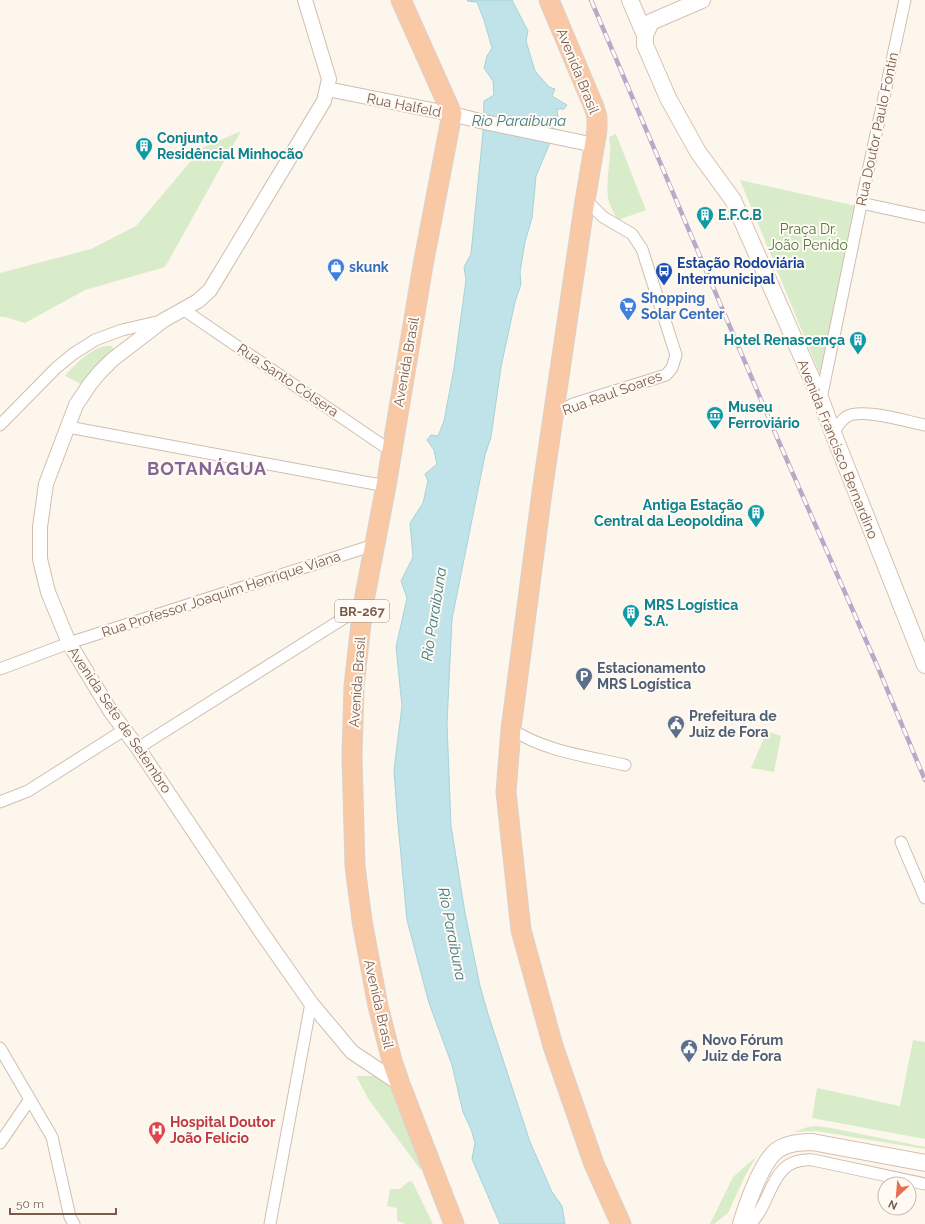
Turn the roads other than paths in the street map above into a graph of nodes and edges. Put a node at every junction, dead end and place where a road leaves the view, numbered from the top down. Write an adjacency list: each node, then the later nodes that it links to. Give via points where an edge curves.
1 (305, 0): 8 (street, Avenida Sete de Setembro, via 329,79)
2 (402, 0): 9 (highway)
3 (549, 0): 10 (highway, Avenida Brasil, via 597,117 597,130)
4 (630, 0): 7 (main road, Avenida Francisco Bernardino)
5 (702, 0): 7 (main road, via 651,22)
6 (905, 0): 12 (street, Rua Doutor Paulo Fontin)
7 (645, 35): 16 (main road, Avenida Francisco Bernardino, via 646,45 668,98 698,152 733,200)
8 (327, 89): 9 (street, Rua Halfeld); 14 (street, Avenida Sete de Setembro, via 324,101 210,290)
9 (452, 114): 10 (street, Rua Halfeld); 22 (highway, Avenida Brasil / BR-267)
10 (586, 147): 11 (highway, Avenida Brasil)
11 (585, 199): 17 (highway, Avenida Brasil); 17 (street, Rua Raul Soares, via 603,217 632,234 642,249 676,355 672,368 666,375 573,404)
12 (861, 203): 13 (street); 16 (street, Rua Doutor Paulo Fontin)
13 (925, 217)
14 (184, 310): 15 (street, Avenida Sete de Setembro); 22 (street, Rua Santo Cólsera)
15 (164, 320): 18 (street, via 122,330 90,343 56,368); 20 (street, Avenida Sete de Setembro, via 100,372 76,405)
16 (821, 400): 21 (main road, Avenida Francisco Bernardino)
17 (553, 415): 29 (highway, Avenida Brasil)
18 (0, 425)
19 (925, 425): 21 (street, via 859,413 847,416)
20 (68, 427): 23 (street); 26 (street, Avenida Sete de Setembro, via 46,484 40,527 40,559 48,592)
21 (833, 434): 27 (main road, Avenida Francisco Bernardino)
22 (391, 451): 23 (highway, Avenida Brasil / BR-267)
23 (386, 486): 24 (highway, Avenida Brasil / BR-267)
24 (374, 545): 25 (highway, Avenida Brasil / BR-267); 26 (street, Rua Professor Joaquim Henrique Viana)
25 (363, 606): 31 (street); 38 (highway, Avenida Brasil / BR-267, via 354,686 352,756 355,866 378,1006)
26 (69, 644): 28 (street, Rua Professor Joaquim Henrique Viana); 30 (street, Avenida Sete de Setembro)
27 (925, 665)
28 (0, 669)
29 (510, 729): 32 (street, via 542,746); 46 (highway, Avenida Brasil, via 506,792 521,930 553,1046 594,1164)
30 (124, 730): 31 (street, Avenida Sete de Setembro); 33 (street, via 28,791)
31 (138, 748): 36 (street, Avenida Sete de Setembro)
32 (625, 765)
33 (0, 802)
34 (901, 842): 35 (street)
35 (925, 898)
36 (312, 1003): 38 (street, Avenida Sete de Setembro, via 352,1052); 44 (street)
37 (0, 1048): 39 (street)
38 (400, 1084): 45 (highway, Avenida Brasil / BR-267)
39 (30, 1099): 40 (street); 43 (street, via 52,1137)
40 (0, 1142)
41 (925, 1163): 47 (main road, via 812,1142 790,1144 777,1151 766,1164)
42 (925, 1184): 48 (street, via 802,1159 791,1163 777,1176 757,1218)
43 (69, 1222)
44 (270, 1224)
45 (454, 1224)
46 (621, 1224)
47 (741, 1224)
48 (750, 1224)

